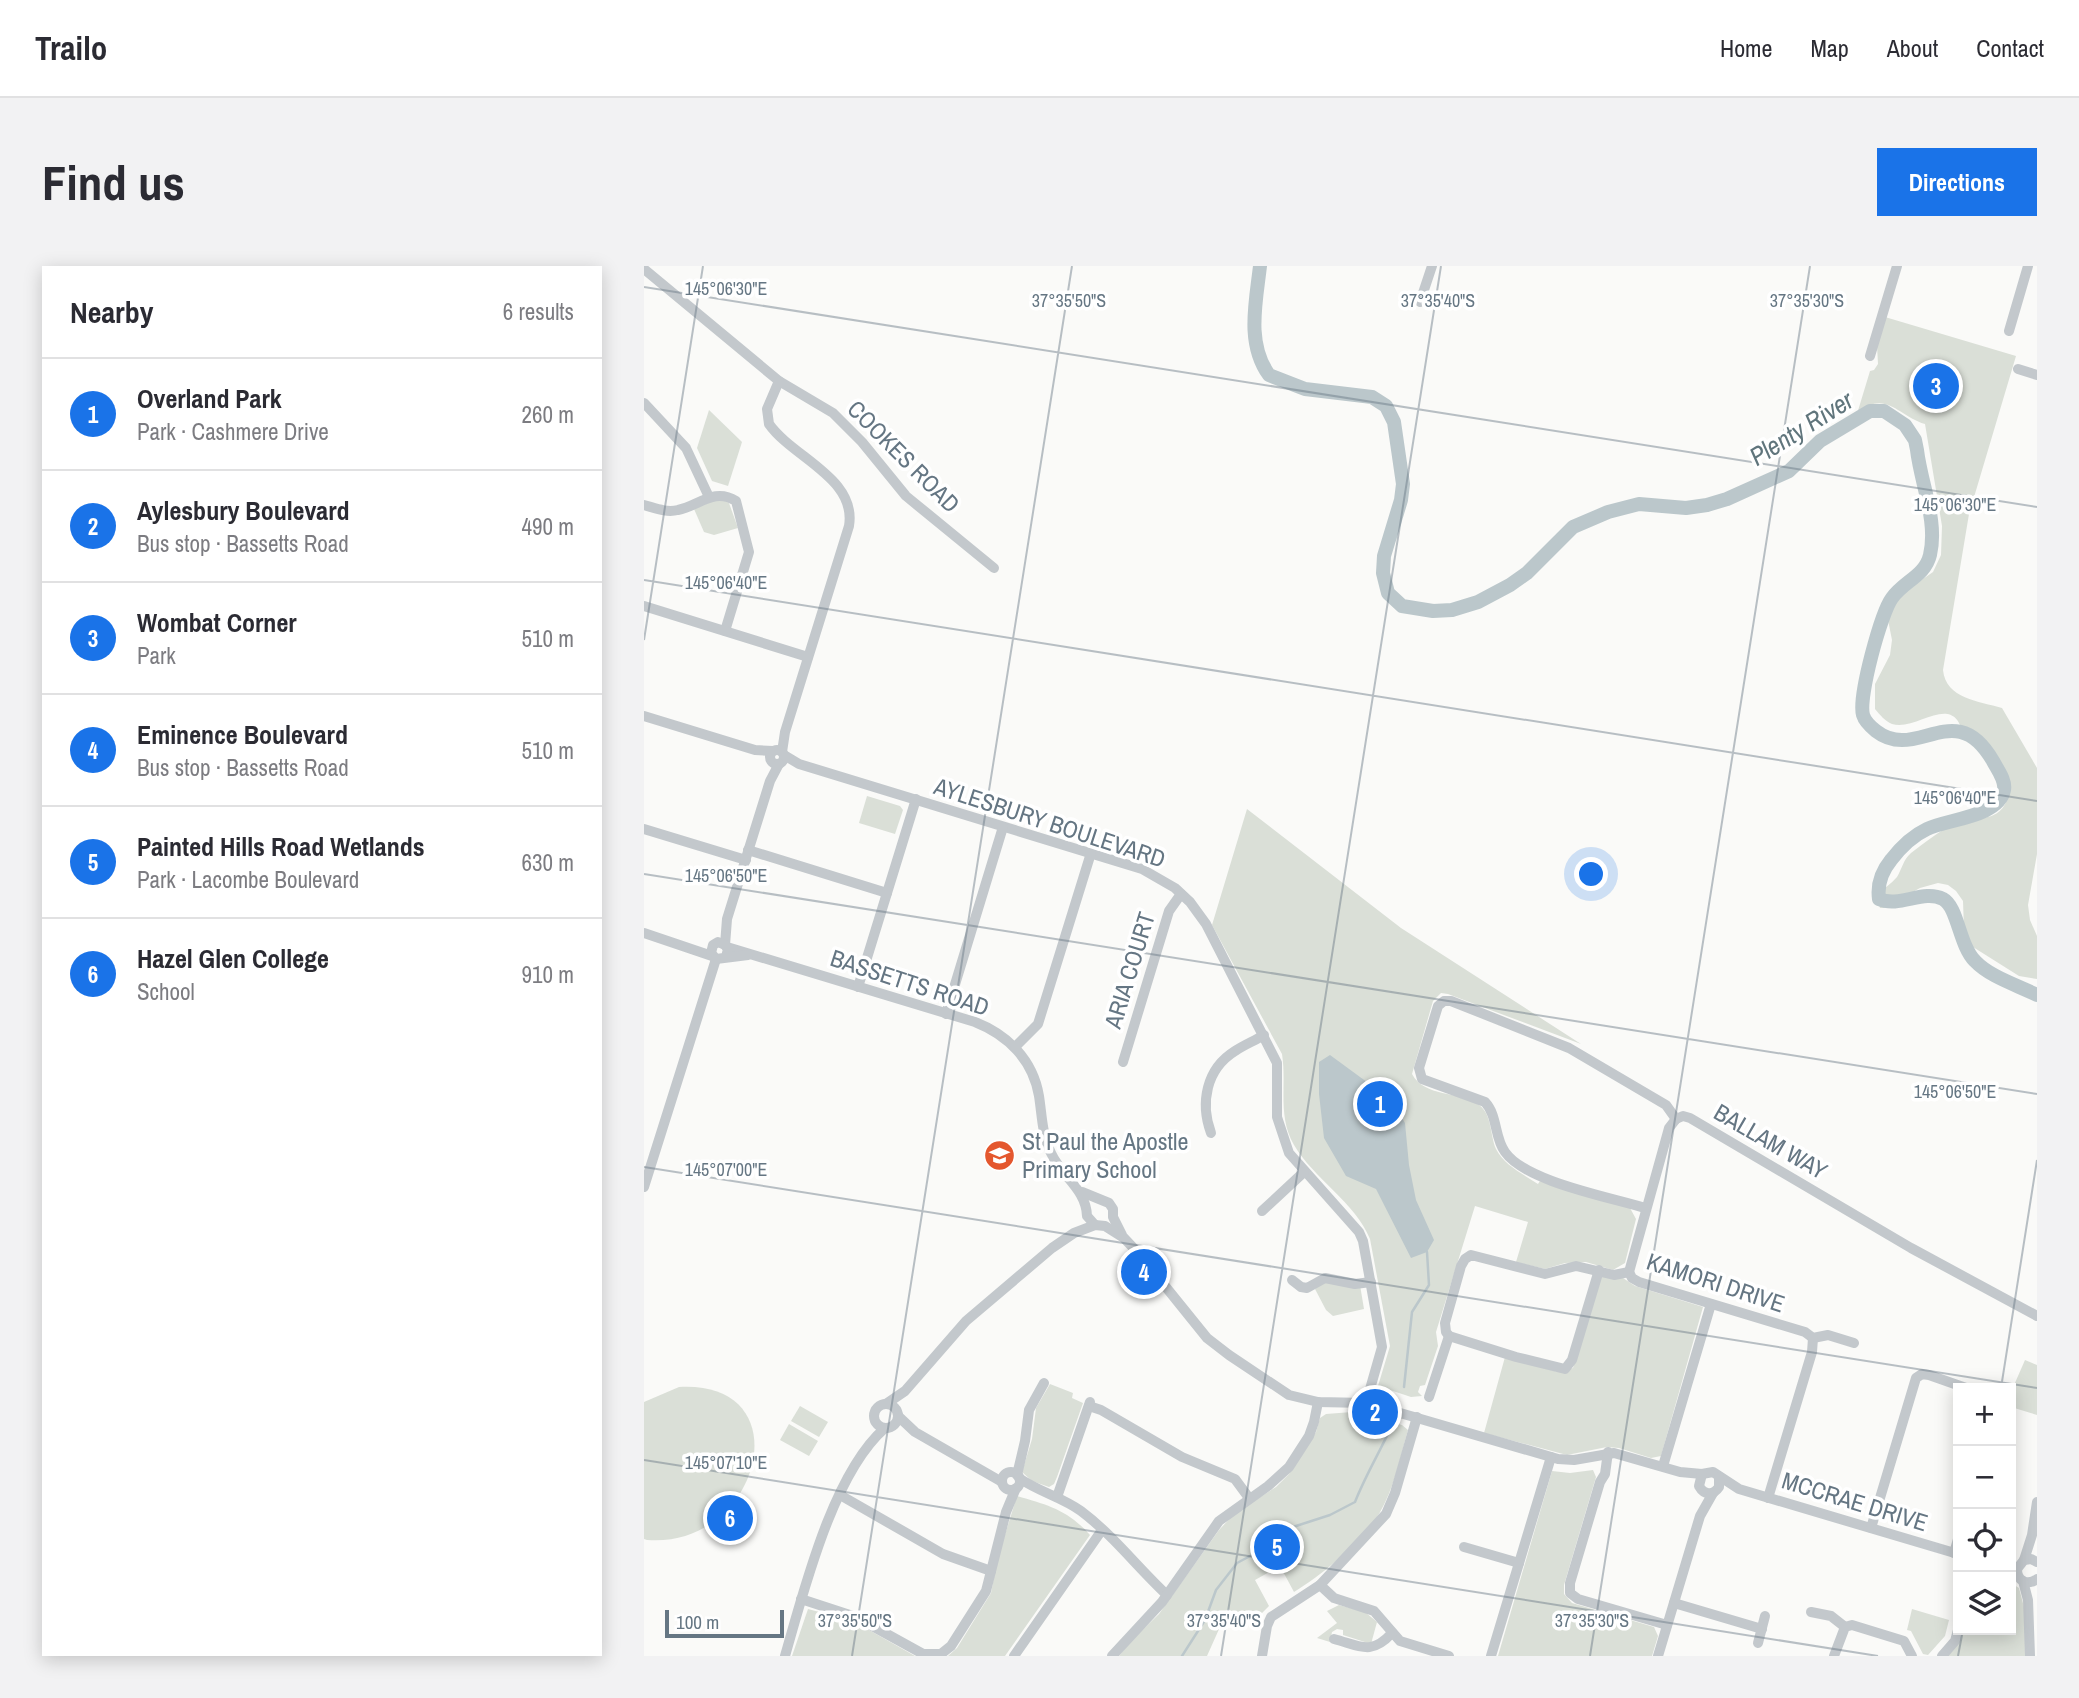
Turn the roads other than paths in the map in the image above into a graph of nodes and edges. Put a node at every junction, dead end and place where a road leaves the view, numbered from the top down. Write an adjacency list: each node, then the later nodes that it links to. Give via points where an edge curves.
1 (1432, 266): 5 (street)
2 (1897, 266): 7 (street)
3 (2028, 266): 6 (street)
4 (644, 269): 10 (street, COOKES ROAD)
5 (1420, 302)
6 (2009, 331)
7 (1871, 356)
8 (2018, 369): 9 (street)
9 (2037, 375)
10 (779, 381): 14 (street, COOKES ROAD, via 833,413 906,496); 17 (street, via 767,409 769,424 841,489 850,510)
11 (644, 403): 12 (street, via 686,448)
12 (709, 498): 13 (street, via 676,511); 16 (street, via 733,498 749,552)
13 (644, 505)
14 (994, 568)
15 (644, 606): 16 (street)
16 (725, 631): 17 (street)
17 (808, 657): 19 (street)
18 (644, 716): 19 (street, AYLESBURY BOULEVARD)
19 (777, 757): 20 (street, AYLESBURY BOULEVARD); 24 (street)
20 (916, 799): 21 (street, AYLESBURY BOULEVARD); 25 (street)
21 (1003, 827): 23 (street, AYLESBURY BOULEVARD); 30 (street)
22 (644, 829): 24 (street)
23 (1091, 853): 26 (street, AYLESBURY BOULEVARD, via 1149,872); 32 (street, via 1038,1024)
24 (747, 855): 25 (street); 28 (street)
25 (887, 893): 29 (street)
26 (1181, 894): 31 (street, AYLESBURY BOULEVARD, via 1206,924); 33 (street, ARIA COURT, via 1169,911)
27 (644, 933): 28 (street, BASSETTS ROAD)
28 (719, 950): 29 (street, BASSETTS ROAD, via 752,955); 37 (street)
29 (858, 987): 30 (street, BASSETTS ROAD)
30 (946, 1014): 32 (street, BASSETTS ROAD, via 985,1026)
31 (1264, 1035): 35 (street, via 1229,1054 1213,1075 1205,1107); 36 (street, AYLESBURY BOULEVARD, via 1277,1063 1280,1129 1289,1153)
32 (1015, 1047): 38 (street, BASSETTS ROAD, via 1035,1083 1051,1154)
33 (1123, 1062)
34 (1676, 1119): 40 (street, via 1669,1128); 40 (street, BALLAM WAY, via 1666,1105 1569,1048 1455,1002 1444,1001 1436,1010 1419,1068 1422,1079 1485,1102 1506,1154 1533,1174); 52 (street, BALLAM WAY, via 1690,1118 1911,1248)
35 (1211, 1133)
36 (1304, 1172): 41 (street); 50 (street, AYLESBURY BOULEVARD, via 1359,1232)
37 (644, 1187)
38 (1082, 1192): 39 (street, BASSETTS ROAD); 42 (street, BASSETTS ROAD)
39 (1099, 1199): 42 (street); 43 (street, BASSETTS ROAD, via 1112,1206)
40 (1645, 1208): 48 (street)
41 (1262, 1211)
42 (1087, 1212): 44 (street, BASSETTS ROAD); 45 (street)
43 (1113, 1217): 44 (street); 46 (street, BASSETTS ROAD)
44 (1100, 1225): 45 (street); 46 (street, BASSETTS ROAD)
45 (1074, 1233): 58 (street, via 966,1321)
46 (1124, 1238): 60 (street, BASSETTS ROAD, via 1217,1346 1289,1395)
47 (1599, 1270): 48 (street, KAMORI DRIVE, via 1614,1275); 53 (street, KAMORI DRIVE, via 1576,1266 1545,1275 1468,1257 1461,1266 1445,1322); 53 (street, via 1572,1360 1565,1369)
48 (1629, 1272): 51 (street, KAMORI DRIVE, via 1639,1282)
49 (1292, 1280): 50 (street, via 1307,1288 1325,1278)
50 (1371, 1282): 61 (street, AYLESBURY BOULEVARD, via 1382,1347)
51 (1711, 1304): 54 (street, KAMORI DRIVE); 72 (street)
52 (2037, 1315)
53 (1449, 1336): 59 (street, KAMORI DRIVE)
54 (1813, 1338): 55 (street, KAMORI DRIVE, via 1828,1335); 84 (street)
55 (1854, 1343)
56 (1044, 1383): 76 (street, via 1029,1410 1026,1441)
57 (1953, 1383): 87 (street, via 1923,1374 1916,1378)
58 (905, 1391): 62 (street); 63 (street)
59 (1429, 1397)
60 (1318, 1402): 61 (street, BASSETTS ROAD); 83 (street, via 1312,1430 1294,1459)
61 (1366, 1403): 64 (street, BASSETTS ROAD)
62 (886, 1404): 63 (street); 65 (street, via 877,1408)
63 (897, 1413): 66 (street); 67 (street)
64 (1418, 1417): 71 (street); 95 (street, via 1386,1514)
65 (875, 1420): 66 (street, via 879,1426); 68 (street)
66 (889, 1427): 67 (street); 68 (street)
67 (915, 1432): 76 (street)
68 (868, 1446): 81 (street)
69 (1608, 1452): 70 (street); 72 (street); 77 (street)
70 (1596, 1455): 71 (street, via 1574,1460); 77 (street)
71 (1551, 1457): 92 (street)
72 (1663, 1466): 73 (street)
73 (1680, 1472): 74 (street); 78 (street)
74 (1702, 1474): 75 (street, via 1709,1471); 78 (street)
75 (1719, 1477): 79 (street, MCCRAE DRIVE); 80 (street)
76 (1012, 1481): 82 (street); 93 (street)
77 (1600, 1482): 101 (street, via 1570,1592)
78 (1699, 1487): 80 (street); 86 (street)
79 (1739, 1489): 80 (street, MCCRAE DRIVE); 84 (street, MCCRAE DRIVE)
80 (1714, 1493): 86 (street)
81 (840, 1495): 93 (street, via 943,1554); 97 (street)
82 (1057, 1497): 83 (street, via 1090,1403 1182,1457 1235,1479); 88 (street)
83 (1249, 1498): 96 (street, via 1219,1521)
84 (1768, 1498): 87 (street, MCCRAE DRIVE)
85 (2037, 1502): 91 (street)
86 (1700, 1516): 98 (street)
87 (1871, 1528): 90 (street, MCCRAE DRIVE)
88 (1102, 1530): 96 (street); 109 (street)
89 (1464, 1547): 92 (street)
90 (1953, 1553)
91 (2025, 1562): 94 (street, via 2017,1569)
92 (1520, 1563): 113 (street)
93 (991, 1571): 97 (street, via 982,1599 951,1646 935,1655 923,1654 856,1617)
94 (2024, 1578): 118 (street)
95 (1321, 1585): 104 (street, via 1334,1598 1374,1611); 111 (street, via 1271,1617)
96 (1167, 1595): 110 (street)
97 (801, 1599): 108 (street)
98 (1674, 1603): 101 (street); 103 (street)
99 (1811, 1612): 102 (street, via 1831,1616)
100 (1765, 1616): 103 (street)
101 (1667, 1625): 114 (street)
102 (1845, 1626): 115 (street); 116 (street, via 1904,1641)
103 (1762, 1629): 107 (street)
104 (1392, 1633): 106 (street, via 1372,1648); 112 (street, via 1400,1641)
105 (1957, 1635): 117 (street)
106 (1334, 1639)
107 (1758, 1643)
108 (785, 1656)
109 (1014, 1656)
110 (1112, 1656)
111 (1262, 1656)
112 (1449, 1656)
113 (1491, 1656)
114 (1658, 1656)
115 (1834, 1656)
116 (1912, 1656)
117 (1942, 1656)
118 (2030, 1656)

